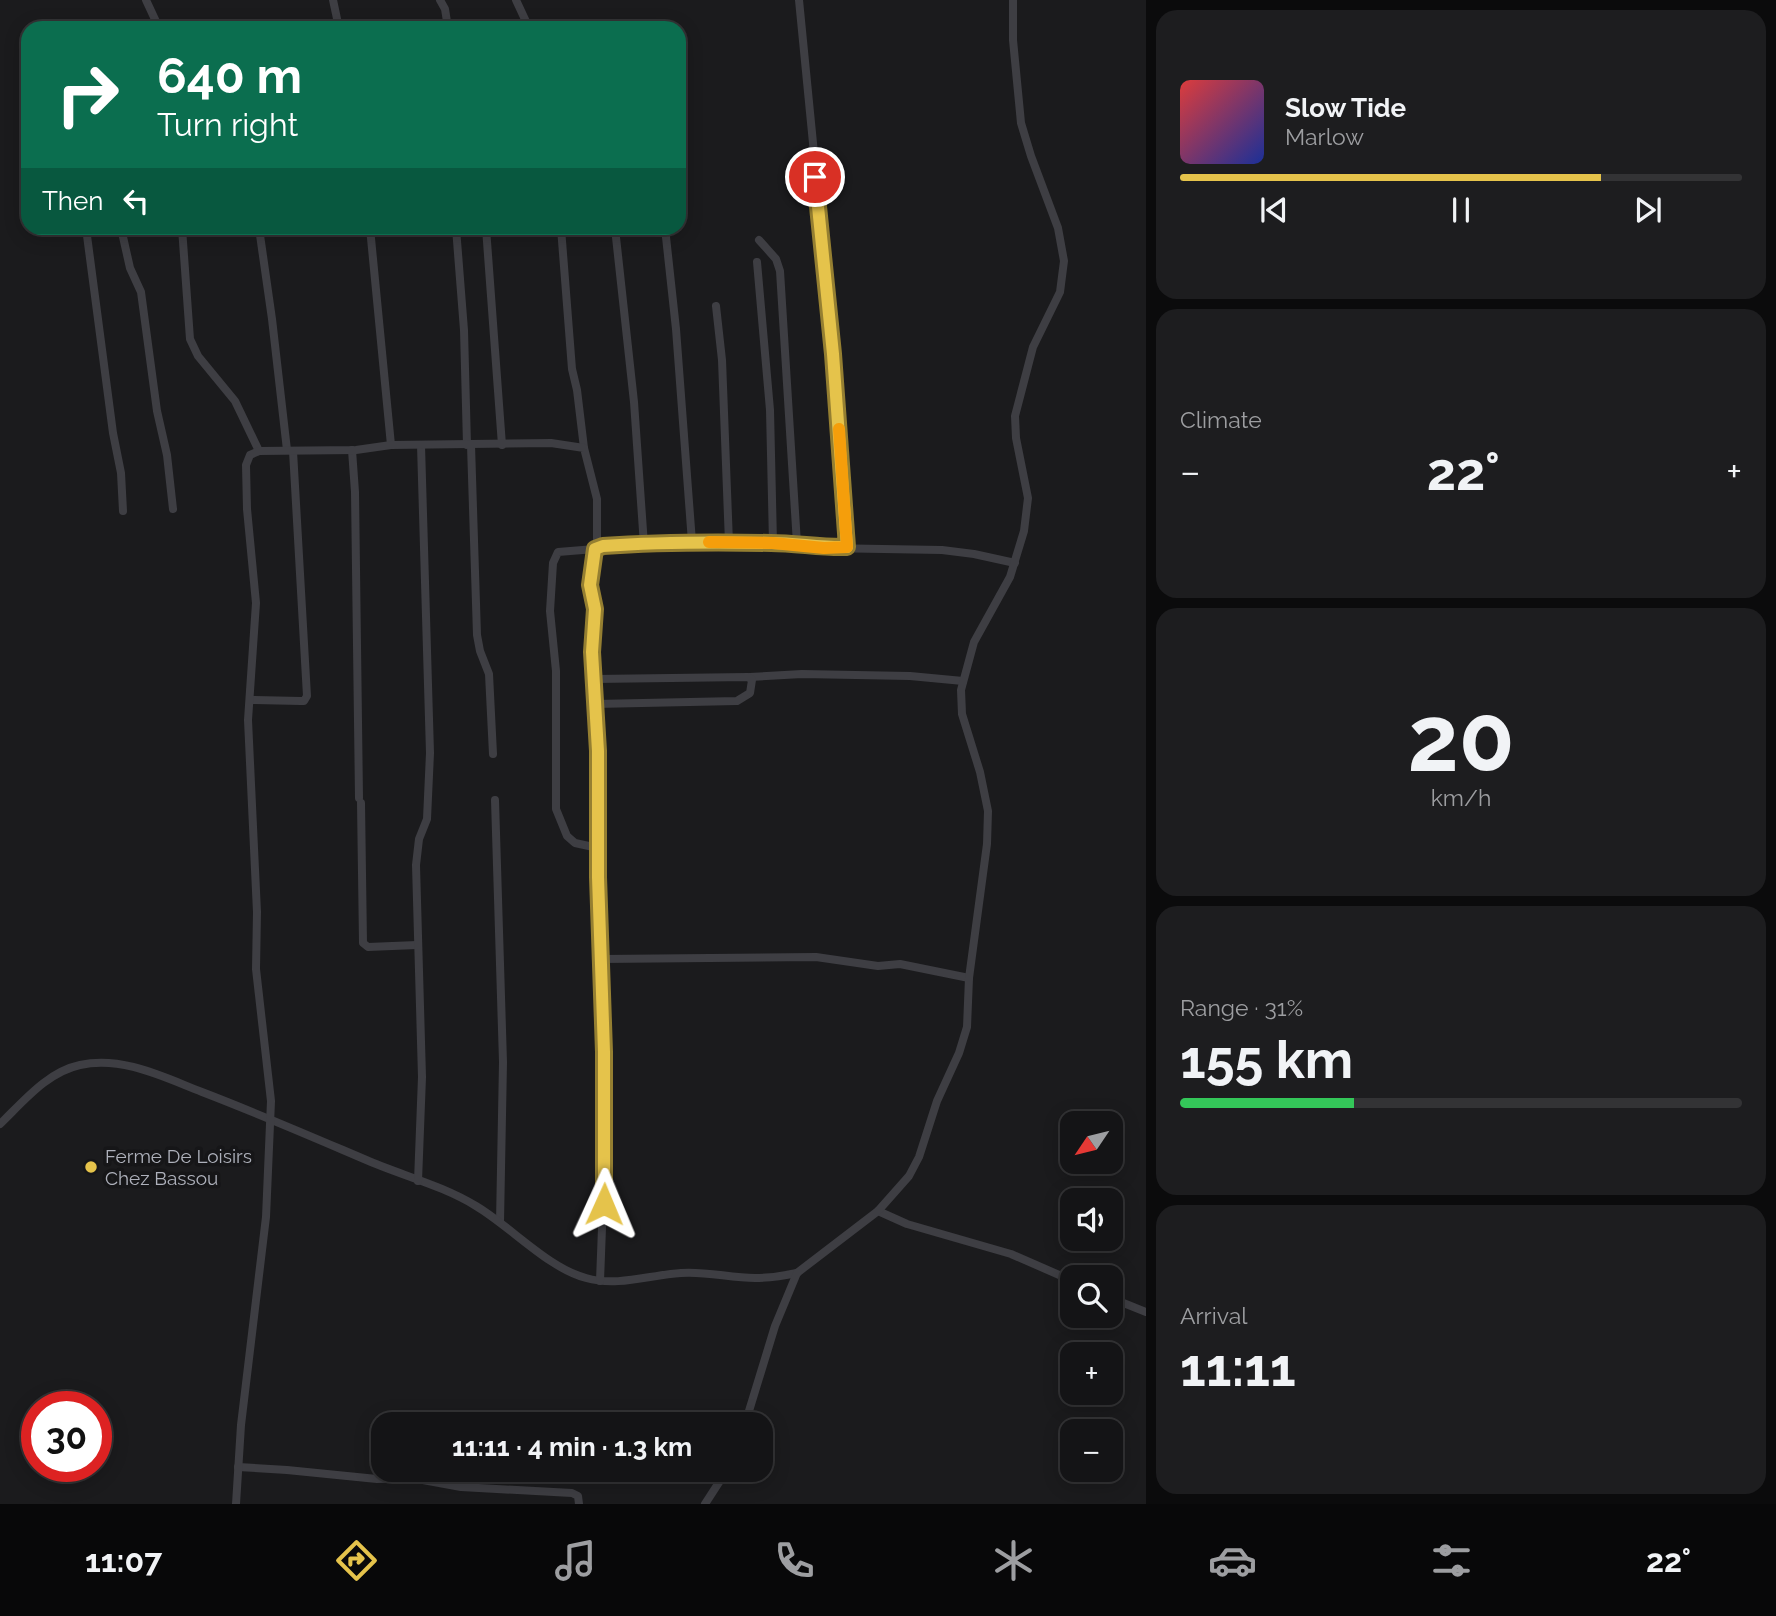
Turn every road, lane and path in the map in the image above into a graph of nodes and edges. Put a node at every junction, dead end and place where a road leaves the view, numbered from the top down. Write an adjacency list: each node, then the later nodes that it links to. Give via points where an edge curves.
1 (146, 0): 7 (street)
2 (333, 0): 8 (street)
3 (440, 0): 9 (street)
4 (516, 0): 10 (street)
5 (799, 0): 39 (street)
6 (1013, 0): 41 (street, via 1021,123 1058,228 1064,261 1060,292 1033,347 1014,416 1028,498)
7 (156, 21)
8 (338, 21)
9 (447, 21)
10 (526, 21)
11 (87, 235): 33 (street)
12 (123, 235): 32 (street, via 141,292)
13 (182, 235): 31 (street, via 190,339 198,356 235,401)
14 (260, 235): 30 (street)
15 (371, 235): 24 (street)
16 (457, 235): 26 (street)
17 (487, 235): 27 (street)
18 (562, 235): 28 (street, via 572,369)
19 (616, 235): 38 (street)
20 (666, 237): 34 (street)
21 (759, 240): 37 (street, via 776,259 779,271)
22 (757, 262): 36 (street, via 770,410)
23 (716, 306): 35 (street)
24 (391, 445): 25 (street); 29 (street)
25 (421, 445): 26 (street); 50 (street, via 430,753 427,819 416,865)
26 (469, 445): 27 (street); 47 (street, via 477,635 489,674)
27 (502, 445): 28 (street, via 551,443)
28 (584, 448): 40 (street, via 597,499)
29 (352, 450): 30 (street); 50 (street, via 363,943 368,947)
30 (290, 451): 31 (street); 45 (street, via 307,696 304,701)
31 (259, 452): 45 (street, via 246,464 256,603)
32 (173, 509)
33 (123, 511)
34 (692, 542): 35 (street); 38 (street)
35 (729, 542): 36 (street)
36 (773, 543): 37 (street)
37 (797, 544): 39 (street)
38 (644, 545): 40 (street)
39 (847, 547): 41 (street, via 942,550)
40 (595, 549): 43 (street, via 590,585 595,609); 49 (street, via 555,555 550,611 556,671 556,809 567,836 575,843)
41 (1015, 563): 44 (street, via 974,642)
42 (750, 677): 43 (street); 44 (street, via 910,676); 46 (street, via 750,692 740,701)
43 (594, 680): 46 (street)
44 (963, 681): 52 (street, via 962,714 988,811)
45 (250, 700): 53 (street, via 256,970 271,1088)
46 (595, 704): 49 (street)
47 (493, 754)
48 (495, 800): 57 (street, via 503,1051)
49 (598, 848): 51 (street)
50 (417, 945): 55 (street, via 422,1077)
51 (601, 959): 52 (street, via 817,957 900,964); 60 (street, via 605,1160)
52 (969, 978): 56 (street, via 964,1038 919,1157 909,1176)
53 (270, 1117): 54 (street, via 145,1069 93,1063 54,1075); 55 (street); 64 (street, via 266,1217)
54 (0, 1124)
55 (418, 1181): 57 (street, via 464,1199)
56 (878, 1211): 58 (street); 59 (street, via 907,1224 1012,1254)
57 (500, 1222): 60 (street, via 569,1271)
58 (797, 1273): 60 (street, via 753,1278 699,1272); 63 (street)
59 (1060, 1275)
60 (600, 1281)
61 (1123, 1303): 62 (street)
62 (1146, 1312)
63 (749, 1412)
64 (238, 1467): 66 (street); 67 (street, via 572,1493)
65 (719, 1482): 68 (street)
66 (236, 1504)
67 (579, 1504)
68 (705, 1504)

